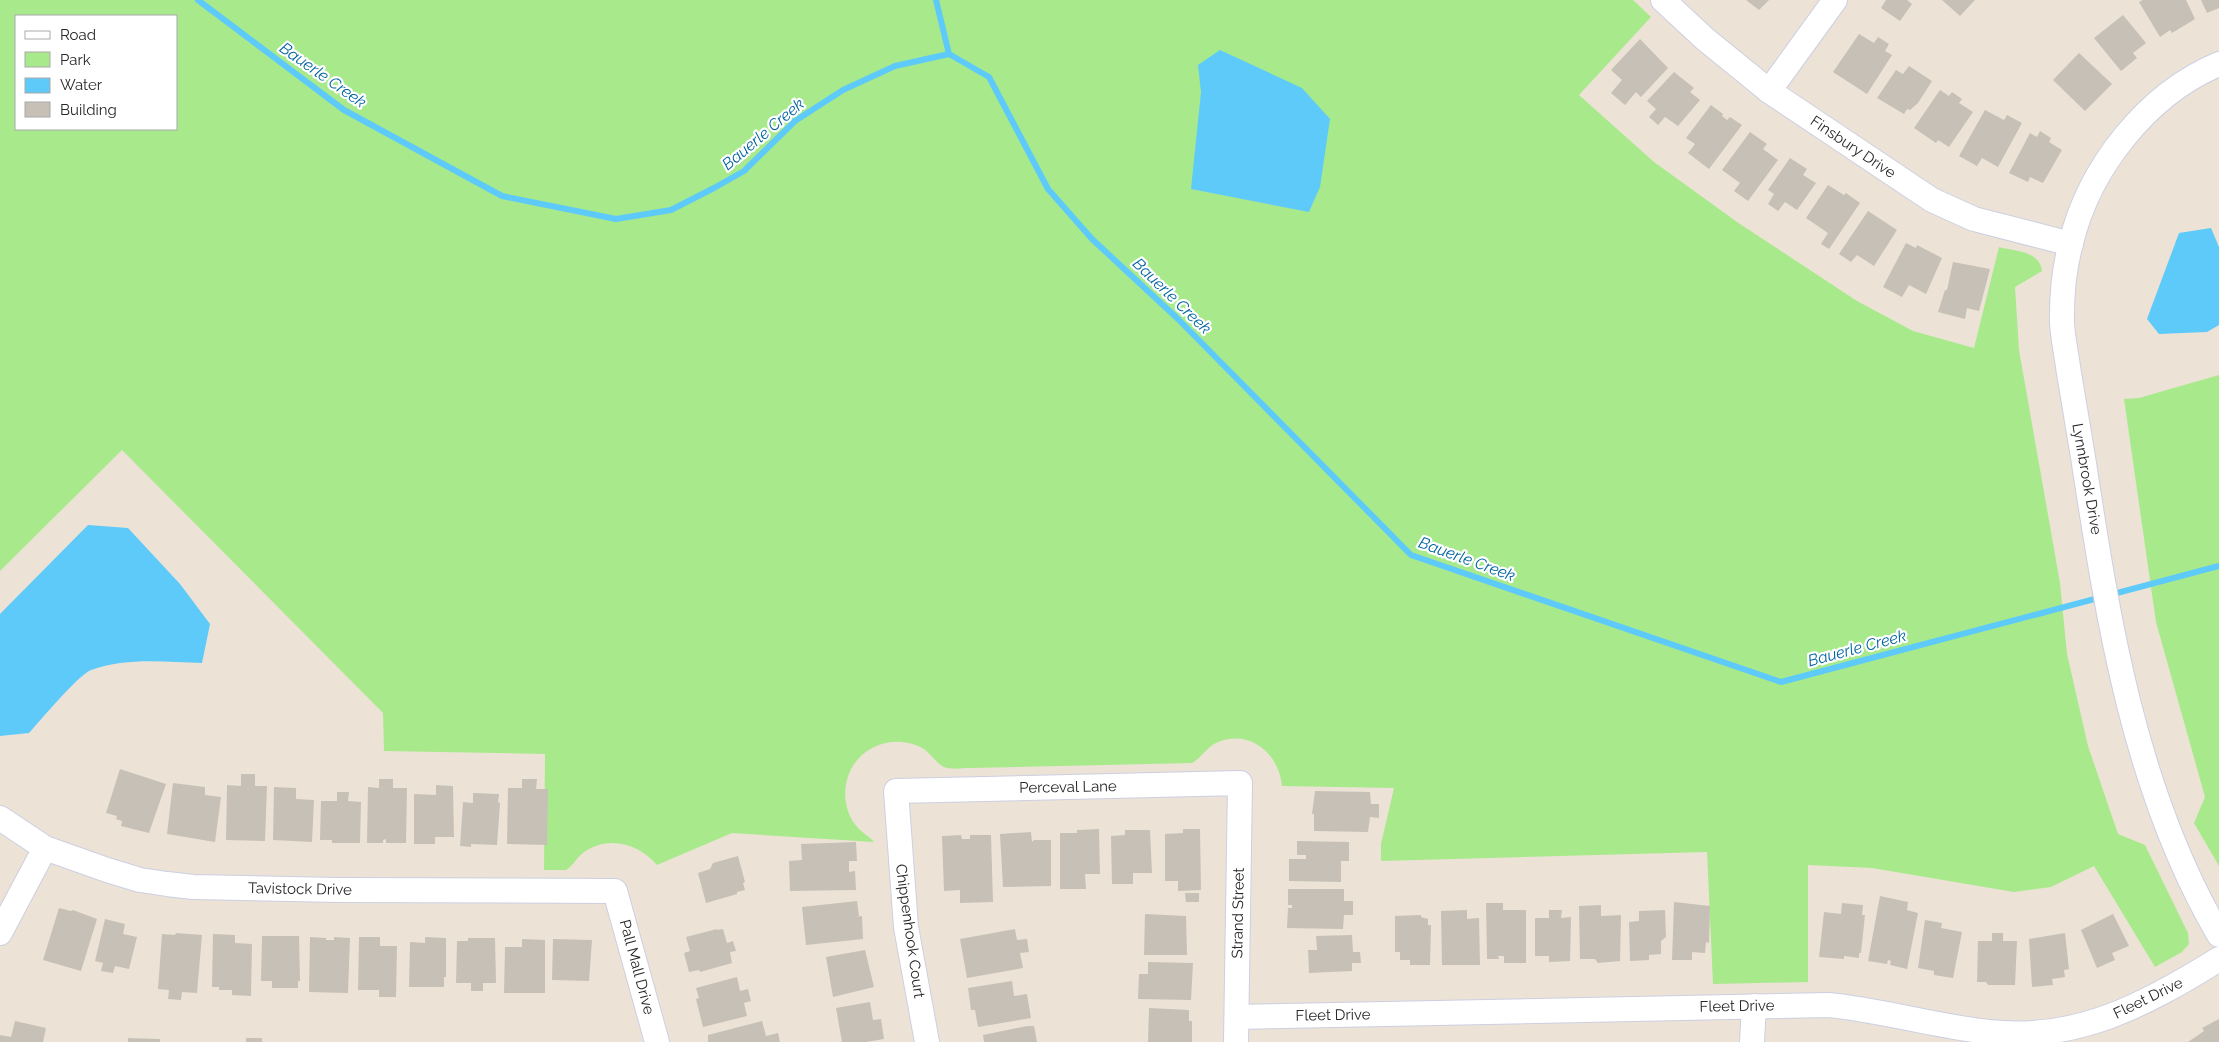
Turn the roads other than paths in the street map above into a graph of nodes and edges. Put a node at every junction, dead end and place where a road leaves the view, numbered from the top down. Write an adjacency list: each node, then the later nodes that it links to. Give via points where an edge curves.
1 (1663, 0): 4 (street, Finsbury Drive)
2 (1835, 0): 4 (street)
3 (2219, 64): 5 (street, Lynnbrook Drive, via 2163,98 2132,129 2098,175)
4 (1769, 91): 5 (street, Finsbury Drive, via 1913,188 1947,207 1974,219)
5 (2070, 244): 12 (street, Lynnbrook Drive, via 2062,315 2086,480 2135,732 2181,859)
6 (1240, 783): 7 (street, Perceval Lane); 15 (street, Strand Street)
7 (896, 790): 17 (street, Chippenhook Court, via 906,927)
8 (0, 818): 9 (street, Tavistock Drive)
9 (45, 848): 10 (street, Tavistock Drive, via 140,880 193,887); 11 (street)
10 (615, 891): 16 (street, Pall Mall Drive)
11 (0, 933)
12 (2219, 935)
13 (2219, 959): 14 (street, Fleet Drive, via 2174,987 2118,1015 2038,1033 1989,1032 1851,1007)
14 (1754, 1006): 15 (street, Fleet Drive); 19 (street)
15 (1237, 1017): 18 (street, Strand Street)
16 (657, 1042)
17 (927, 1042)
18 (1236, 1042)
19 (1752, 1042)

